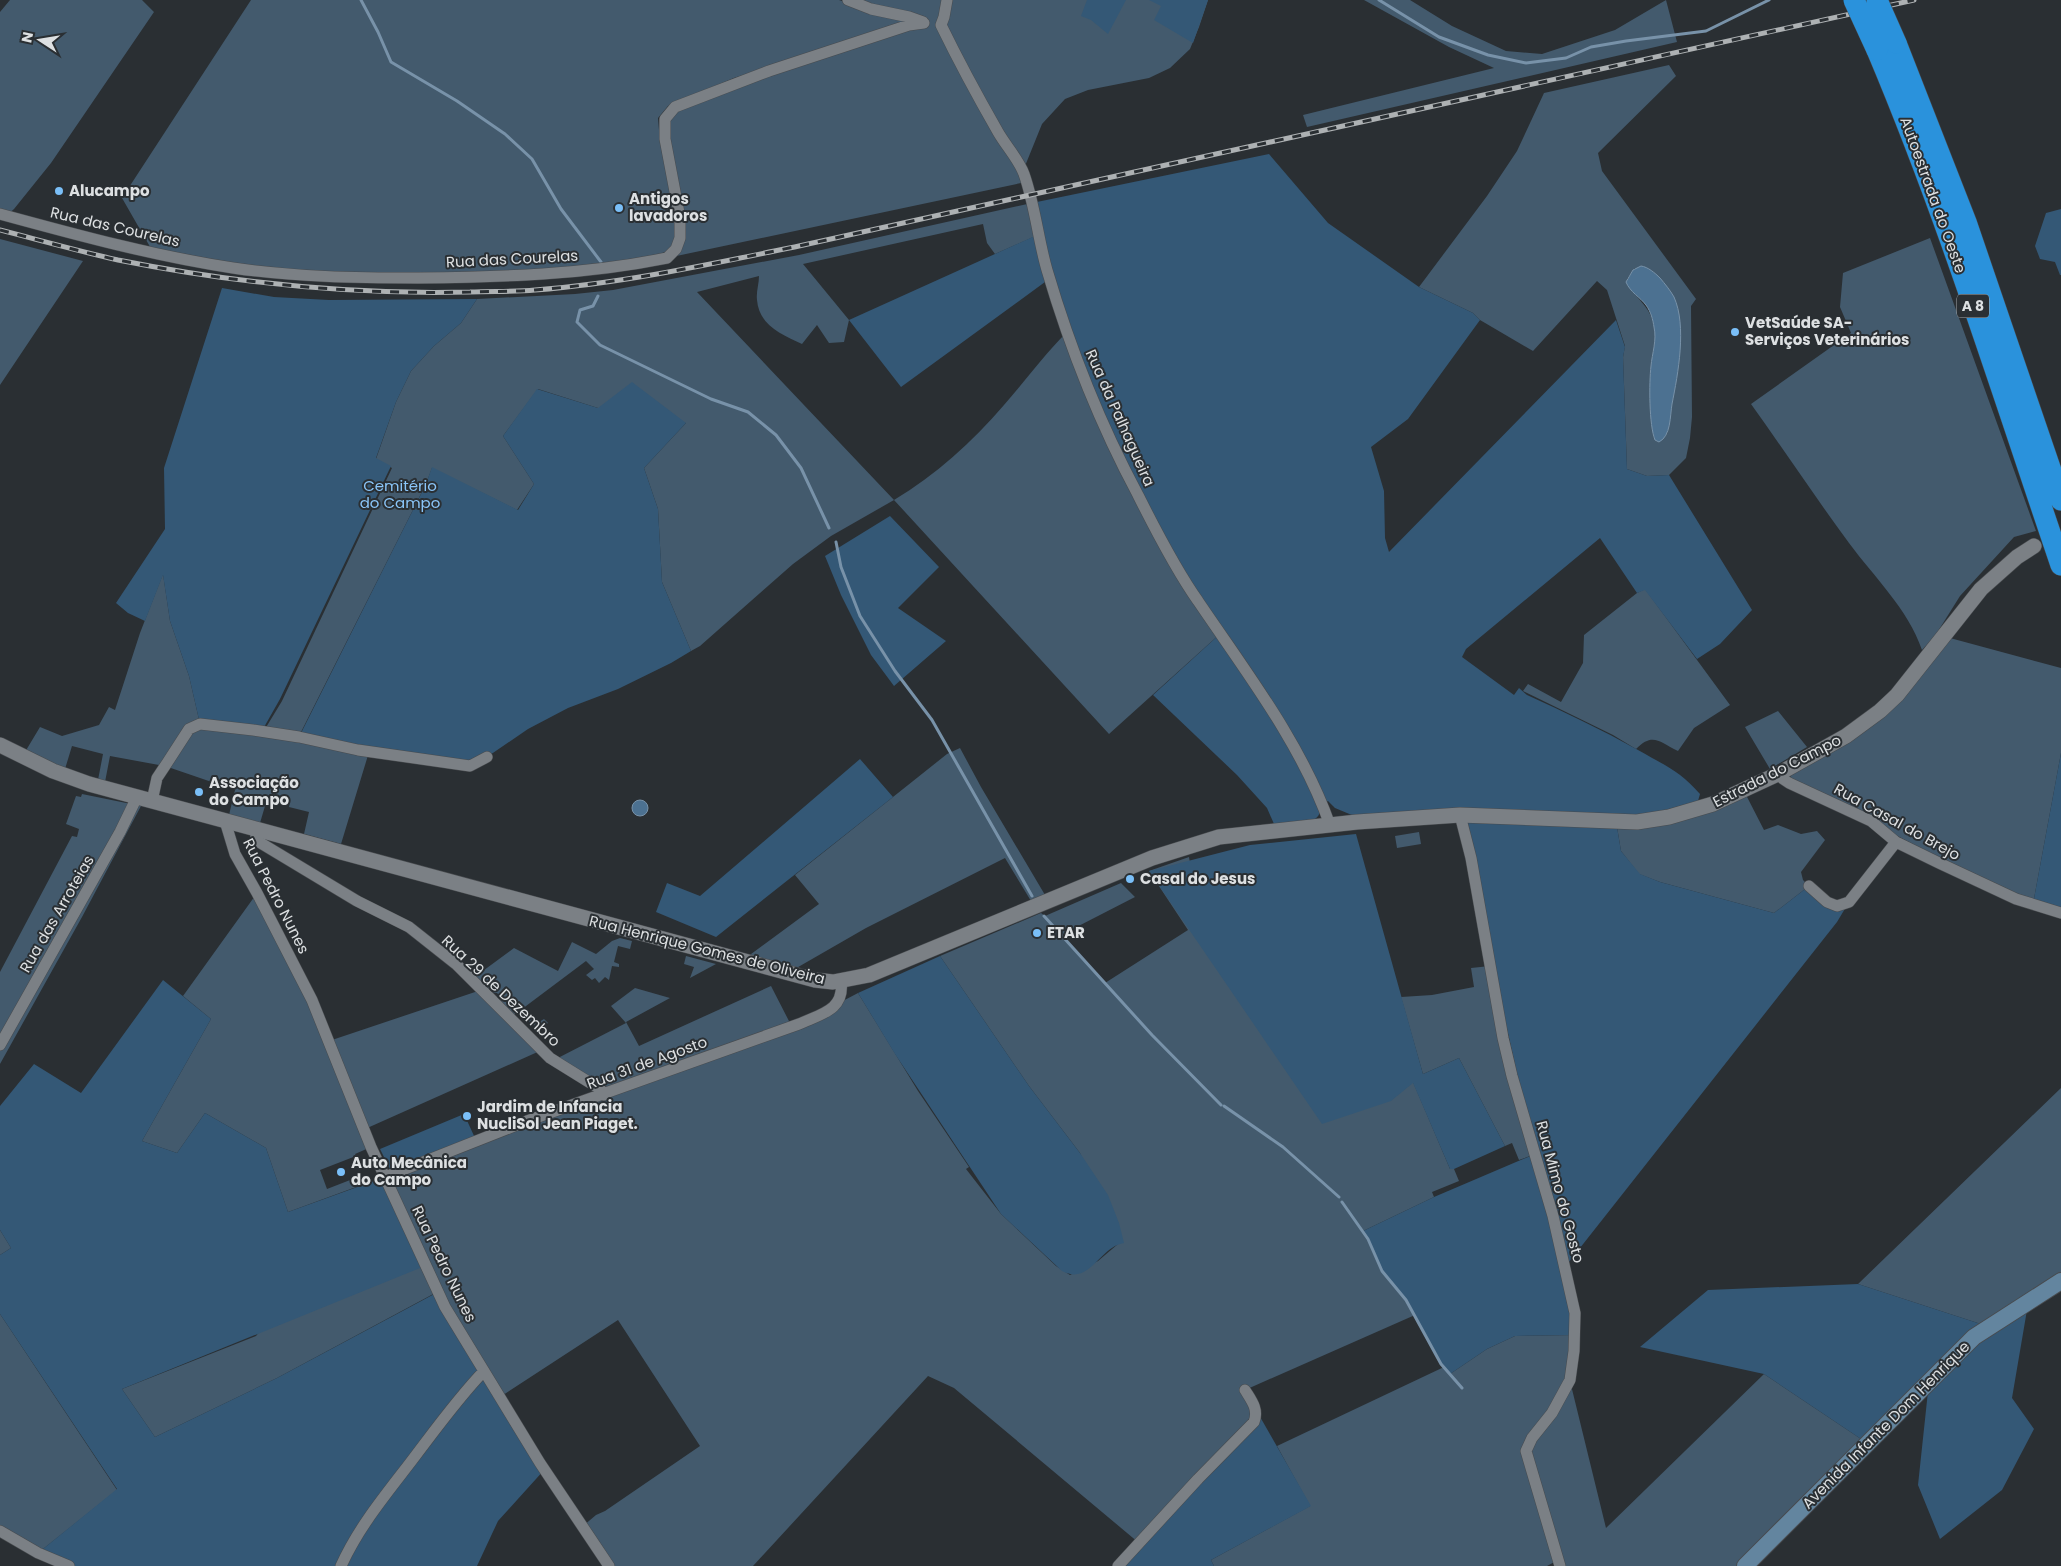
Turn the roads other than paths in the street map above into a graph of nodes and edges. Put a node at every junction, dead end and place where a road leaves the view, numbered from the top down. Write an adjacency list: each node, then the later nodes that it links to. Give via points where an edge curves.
1 (848, 0): 5 (street)
2 (947, 0): 6 (street)
3 (1854, 0): 7 (highway, Autoestrada do Oeste / A 8, bridge)
4 (1877, 0): 7 (highway, Autoestrada do Oeste / A 8, bridge)
5 (924, 23): 6 (street); 8 (street, Rua das Courelas, via 909,25 769,71 675,107 665,119 665,139 680,218 680,238 676,249 667,258 550,275 487,278 309,276 234,268 167,256)
6 (941, 25): 20 (street, Rua da Palhagueira, via 962,68 1023,171 1046,268 1077,364 1137,494 1196,599 1288,738)
7 (1887, 46): 9 (highway, Autoestrada do Oeste / A 8, via 1966,222); 11 (highway, Autoestrada do Oeste / A 8, via 1901,106)
8 (0, 214)
9 (2061, 500)
10 (2034, 546): 14 (street, Estrada do Campo, via 1972,598 1890,704 1846,736)
11 (2061, 565)
12 (0, 745): 15 (street, Rua Henrique Gomes de Oliveira, via 64,776)
13 (487, 757): 16 (street, via 470,766 355,750 258,730 200,724 189,729 164,766 157,778)
14 (1780, 772): 17 (street, Estrada do Campo, via 1713,804 1654,820 1619,822); 22 (street, Rua Casal do Brejo, via 1789,783 1874,823)
15 (137, 797): 16 (street, Rua Henrique Gomes de Oliveira); 26 (street, Rua das Arroteias)
16 (152, 801): 19 (street, Rua Henrique Gomes de Oliveira)
17 (1460, 815): 18 (street, Estrada do Campo); 39 (street, Rua Mimo do Gosto, via 1471,858 1503,1038 1553,1216 1575,1313 1570,1380 1526,1452)
18 (1411, 818): 20 (street, Rua Henrique Gomes de Oliveira)
19 (225, 821): 21 (street, Rua Henrique Gomes de Oliveira); 28 (street, Rua Pedro Nunes, via 235,854 312,1000)
20 (1330, 825): 25 (street, Rua Henrique Gomes de Oliveira, via 1220,837 1187,846 886,968)
21 (256, 829): 25 (street, Rua Henrique Gomes de Oliveira, via 815,980); 27 (street, Rua 29 de Dezembro, via 259,842 356,901 409,927 457,965 550,1058)
22 (1896, 842): 23 (street, via 1849,902 1837,906 1827,902); 24 (street, Rua Casal do Brejo, via 2016,899)
23 (1810, 886)
24 (2061, 913)
25 (842, 981): 27 (street, Rua 31 de Agosto, via 843,992 833,1008 784,1030)
26 (0, 1045)
27 (604, 1095): 28 (street, Rua 31 de Agosto, via 527,1121)
28 (385, 1177): 32 (street, Rua Pedro Nunes, via 445,1307)
29 (2061, 1281): 31 (main road, Avenida Infante Dom Henrique)
30 (2061, 1285): 31 (main road, Avenida Infante Dom Henrique)
31 (2037, 1296): 40 (main road, Avenida Infante Dom Henrique, via 1974,1337)
32 (484, 1371): 36 (street, via 388,1490); 37 (street, Rua Pedro Nunes, via 540,1463)
33 (1245, 1390): 38 (street, via 1255,1408 1254,1422)
34 (0, 1531): 35 (street, via 38,1554)
35 (69, 1566)
36 (340, 1566)
37 (609, 1566)
38 (1118, 1566)
39 (1560, 1566)
40 (1745, 1566)

